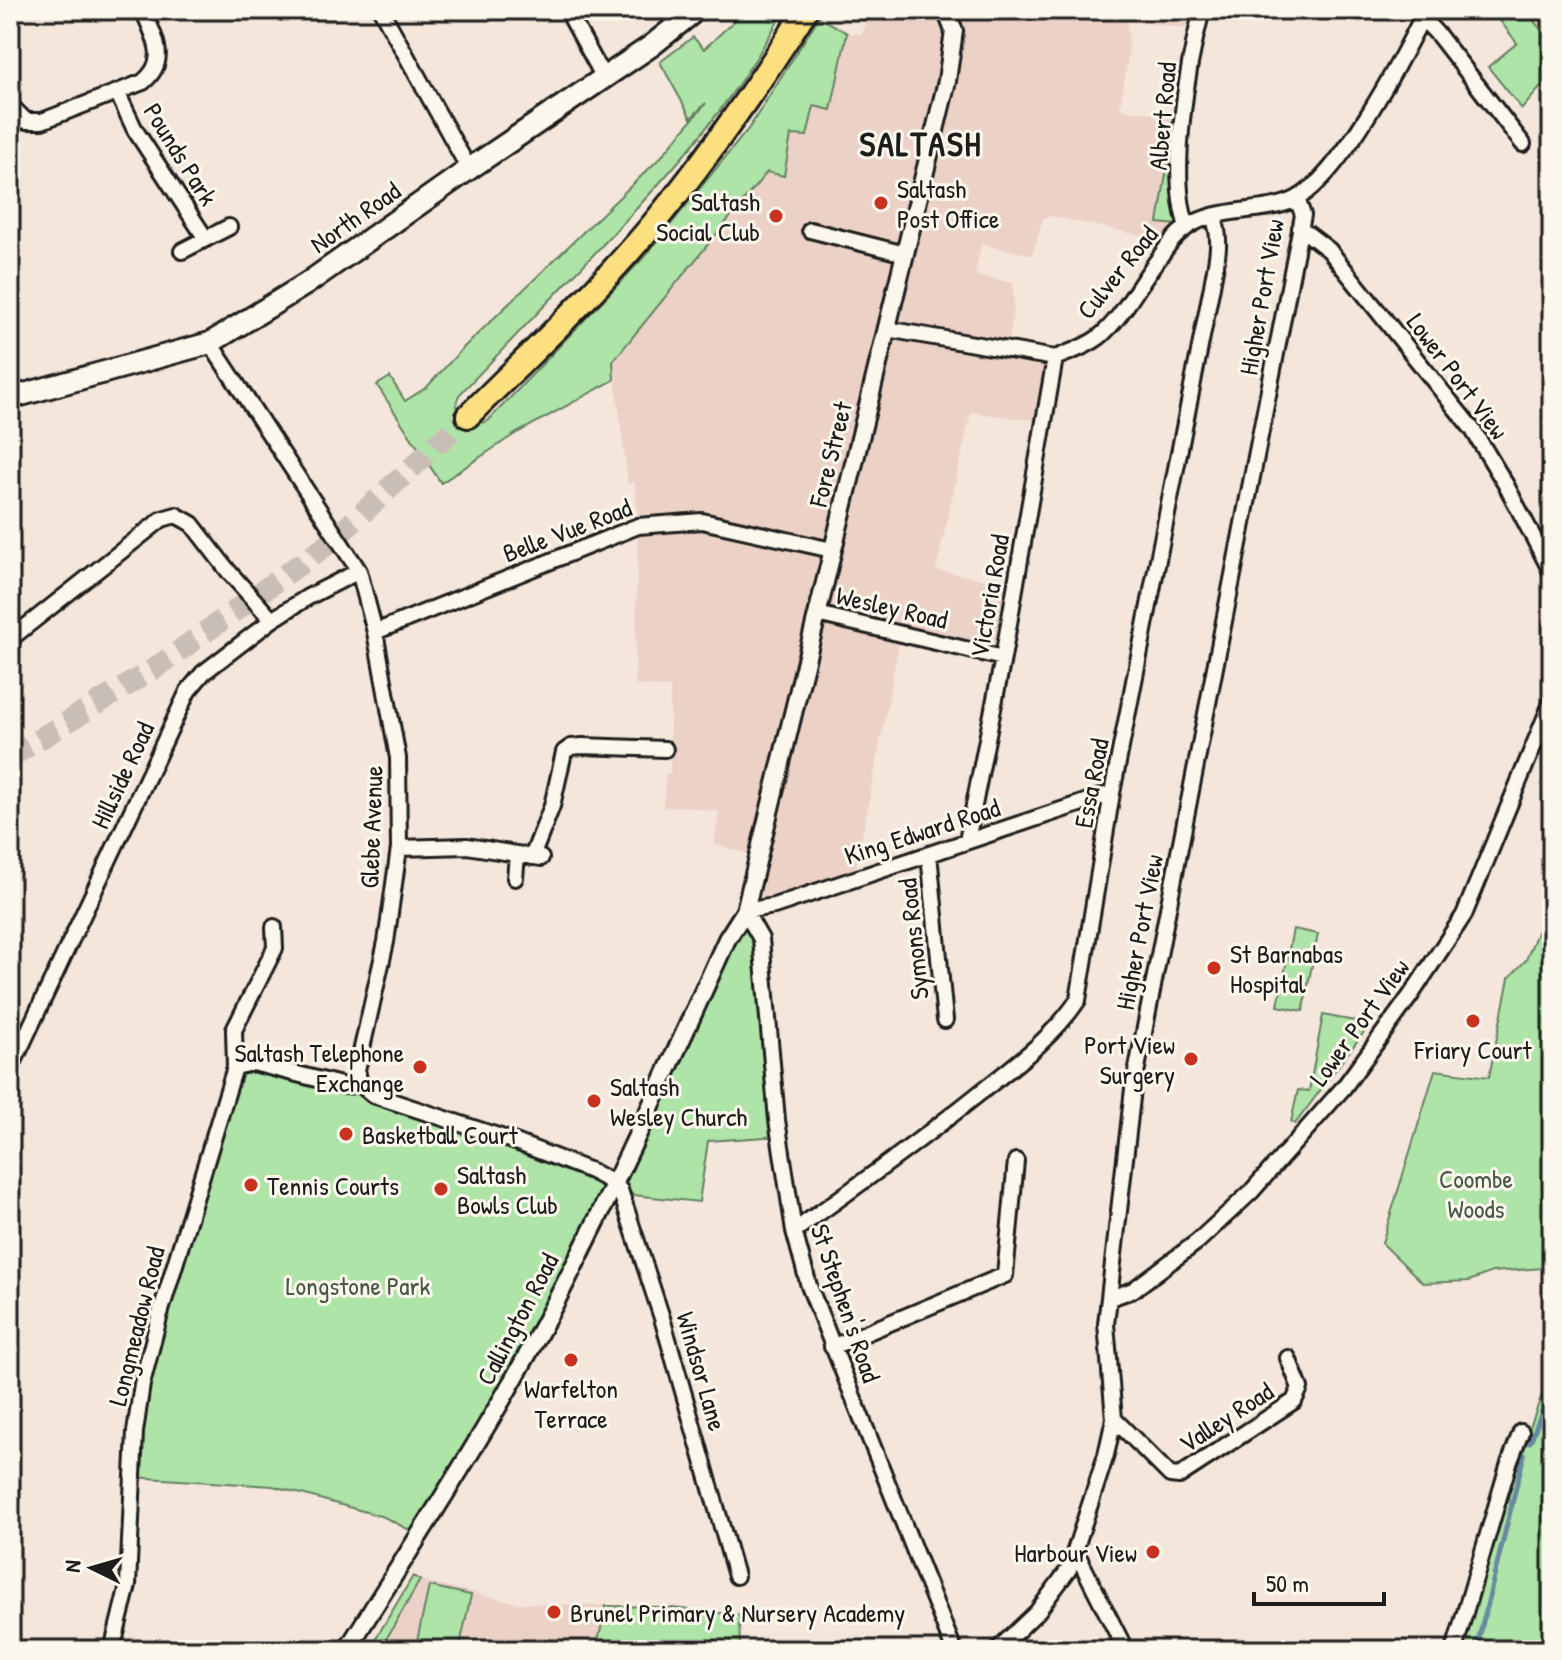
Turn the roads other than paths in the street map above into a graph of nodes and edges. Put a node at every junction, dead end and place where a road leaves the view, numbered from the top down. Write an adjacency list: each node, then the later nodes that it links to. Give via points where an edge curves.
1 (143, 10): 10 (street, Pounds Park, via 159,56 155,72)
2 (381, 10): 13 (street)
3 (696, 10): 9 (main road, North Road)
4 (806, 10): 27 (highway, via 750,98 657,220)
5 (1202, 10): 16 (street, Albert Road, via 1187,77 1180,153 1180,207)
6 (569, 11): 9 (street)
7 (951, 12): 22 (street, Fore Street, via 949,70)
8 (1424, 14): 12 (street); 14 (street, via 1356,134)
9 (604, 78): 13 (main road, North Road)
10 (118, 94): 11 (street, Pounds Park, via 42,121 26,121); 20 (street, Pounds Park, via 135,130)
11 (10, 105)
12 (1523, 144)
13 (469, 169): 24 (main road, North Road, via 306,284)
14 (1297, 199): 15 (street, Culver Road); 18 (street, Higher Port View, via 1303,215)
15 (1213, 217): 16 (street, Culver Road); 38 (street, Essa Road, via 1218,247 1212,286)
16 (1187, 226): 25 (street, Culver Road, via 1100,336)
17 (229, 227): 20 (street)
18 (1300, 228): 30 (street, Lower Port View, via 1329,250 1473,430); 53 (street, Higher Port View, via 1133,1089)
19 (810, 230): 22 (street)
20 (206, 239): 21 (street)
21 (182, 251)
22 (905, 254): 23 (street, Fore Street)
23 (887, 329): 25 (street); 28 (street, Fore Street)
24 (210, 343): 26 (main road, North Road); 29 (street, Glebe Avenue)
25 (1055, 358): 35 (street, Victoria Road)
26 (10, 398)
27 (468, 416)
28 (832, 550): 31 (street, Fore Street); 33 (street, Belle Vue Road, via 702,521 638,526)
29 (359, 571): 32 (street, Hillside Road); 33 (street, Glebe Avenue)
30 (1552, 573)
31 (817, 614): 35 (street, Wesley Road); 44 (street, Fore Street)
32 (272, 620): 34 (street, via 192,524 176,515 162,519); 48 (street, Hillside Road, via 203,673 188,691)
33 (375, 632): 40 (street, Glebe Avenue, via 398,758)
34 (12, 640)
35 (1003, 658): 39 (street, Victoria Road)
36 (1552, 701): 53 (street, Lower Port View, via 1464,915 1344,1087 1251,1192 1197,1242 1133,1290)
37 (665, 749): 42 (street, via 582,746 564,752 552,806)
38 (1112, 793): 39 (street, King Edward Road); 52 (street, Essa Road, via 1078,1000 1068,1015 982,1092)
39 (967, 841): 41 (street, King Edward Road)
40 (399, 848): 42 (street, via 467,846); 49 (street, Glebe Avenue, via 386,942 357,1070)
41 (929, 854): 44 (street, King Edward Road); 46 (street, Symons Road)
42 (530, 856): 43 (street)
43 (515, 878)
44 (745, 911): 51 (street, Callington Road, via 727,939); 52 (street, St Stephen's Road, via 761,939 777,1120)
45 (274, 927): 47 (street, Longmeadow Road, via 275,948 234,1030)
46 (945, 1020)
47 (235, 1067): 49 (street, via 253,1063 345,1086); 61 (street, Longmeadow Road, via 142,1384 128,1585)
48 (10, 1070)
49 (360, 1084): 51 (street, via 373,1095 475,1126)
50 (1016, 1161): 54 (street, via 1005,1275)
51 (614, 1183): 59 (street, Windsor Lane, via 662,1318); 62 (street, Callington Road, via 536,1339 421,1536)
52 (794, 1231): 54 (street, St Stephen's Road)
53 (1110, 1298): 56 (street, Higher Port View, via 1106,1335)
54 (832, 1347): 63 (street, St Stephen's Road)
55 (1288, 1358): 56 (street, Valley Road, via 1300,1388 1294,1401 1179,1476 1170,1475)
56 (1114, 1419): 58 (street, Higher Port View)
57 (1522, 1443): 65 (street)
58 (1075, 1550): 60 (street); 64 (street, Higher Port View, via 1058,1587)
59 (736, 1576)
60 (1122, 1643)
61 (112, 1650)
62 (347, 1650)
63 (954, 1650)
64 (997, 1650)
65 (1454, 1650)

